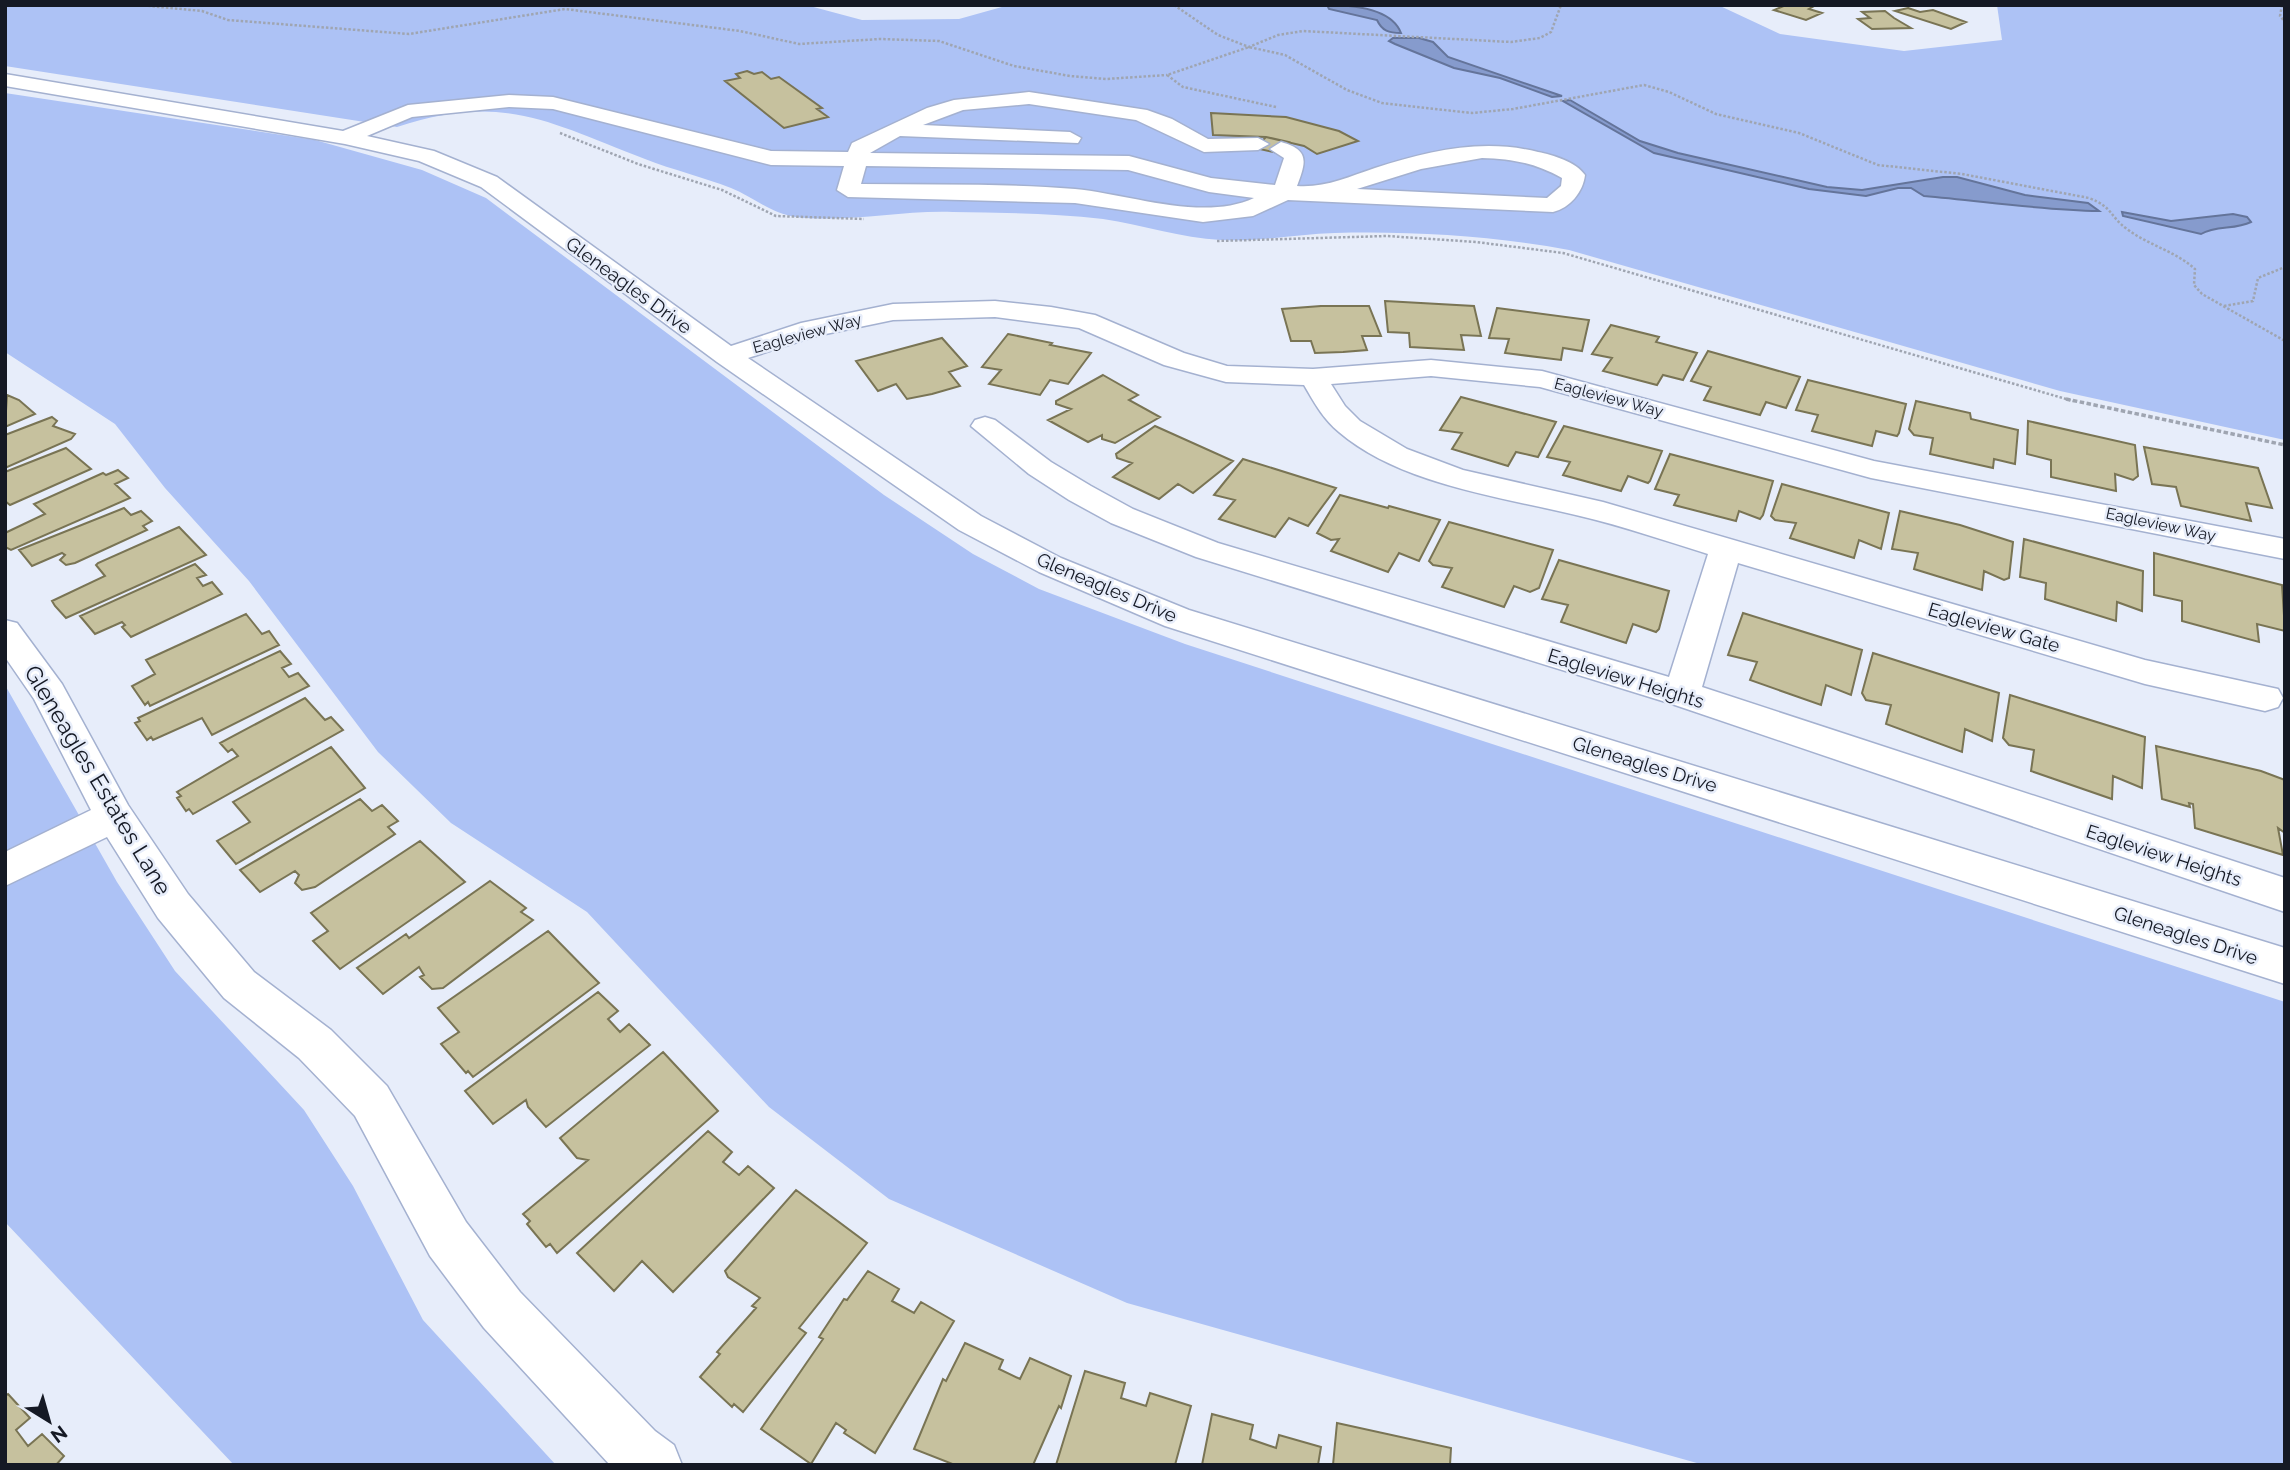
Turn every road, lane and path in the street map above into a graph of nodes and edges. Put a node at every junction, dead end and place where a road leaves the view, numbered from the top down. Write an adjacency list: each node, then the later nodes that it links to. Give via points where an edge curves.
1 (42, 5): 2 (path)
2 (72, 5)
3 (139, 5): 9 (path, via 202,10 228,20 410,34 508,20 552,8 740,31 799,44 880,38 939,41 1014,66 1070,76)
4 (1174, 5): 8 (path, via 1218,35)
5 (1561, 5): 8 (path, via 1557,27 1535,39 1511,42 1303,32 1278,35)
6 (2282, 5): 7 (path, via 2280,16)
7 (2285, 22)
8 (1249, 47): 9 (path); 24 (path, via 1285,55 1366,98 1451,112 1494,112 1644,85 1716,114 1799,134 1878,165 1962,174 2089,198 2105,204 2113,218 2142,240 2185,260 2194,269 2194,285)
9 (1167, 75): 11 (path, via 1183,87)
10 (5, 80): 13 (street, Gleneagles Drive)
11 (1276, 107)
12 (897, 130): 14 (street); 17 (street, via 961,104 1029,98 1140,114 1165,123); 19 (street, via 860,148)
13 (345, 138): 19 (street, via 408,111 509,101 553,103 771,158); 27 (street, Gleneagles Drive, via 426,156 489,182)
14 (1088, 139)
15 (1162, 143): 17 (street)
16 (1258, 144): 17 (street)
17 (1200, 148): 20 (street); 21 (street, via 1278,169 1271,178)
18 (1281, 149): 21 (street, via 1294,155 1295,162)
19 (856, 159): 20 (street, via 1129,163); 21 (street, via 848,190 1075,196 1203,215 1245,211)
20 (1158, 171): 21 (street, via 1209,185)
21 (1283, 194): 22 (street)
22 (1321, 194): 22 (street, via 1553,205 1572,188 1574,175 1538,156 1469,154 1414,161)
23 (2285, 267): 24 (path, via 2258,278 2253,301)
24 (2223, 306): 26 (path)
25 (930, 311): 27 (street, Eagleview Way, via 837,322); 28 (street, Eagleview Way); 29 (street, Eagleview Way, via 995,309 1051,315 1114,331 1196,368 1254,377)
26 (2285, 341)
27 (727, 356): 28 (street, Gleneagles Drive)
28 (755, 375): 39 (street, Gleneagles Drive, via 970,523 1050,565 1177,618)
29 (1313, 377): 31 (street, Eagleview Gate, via 1350,427 1423,466); 32 (street, Eagleview Way, via 1431,368 1514,374 1871,469)
30 (985, 426): 34 (street, Eagleview Heights, via 1070,487 1164,534)
31 (1726, 548): 34 (street); 35 (street, Eagleview Gate, via 2145,672)
32 (2285, 549)
33 (5, 631): 36 (street, Gleneagles Estates Lane, via 49,693)
34 (1682, 694): 38 (street, Eagleview Heights)
35 (2265, 698)
36 (114, 816): 37 (street); 40 (street, Gleneagles Estates Lane, via 173,905 239,985 315,1044 370,1101 448,1239 502,1310 635,1451)
37 (5, 870)
38 (2285, 895)
39 (2285, 966)
40 (654, 1465)

